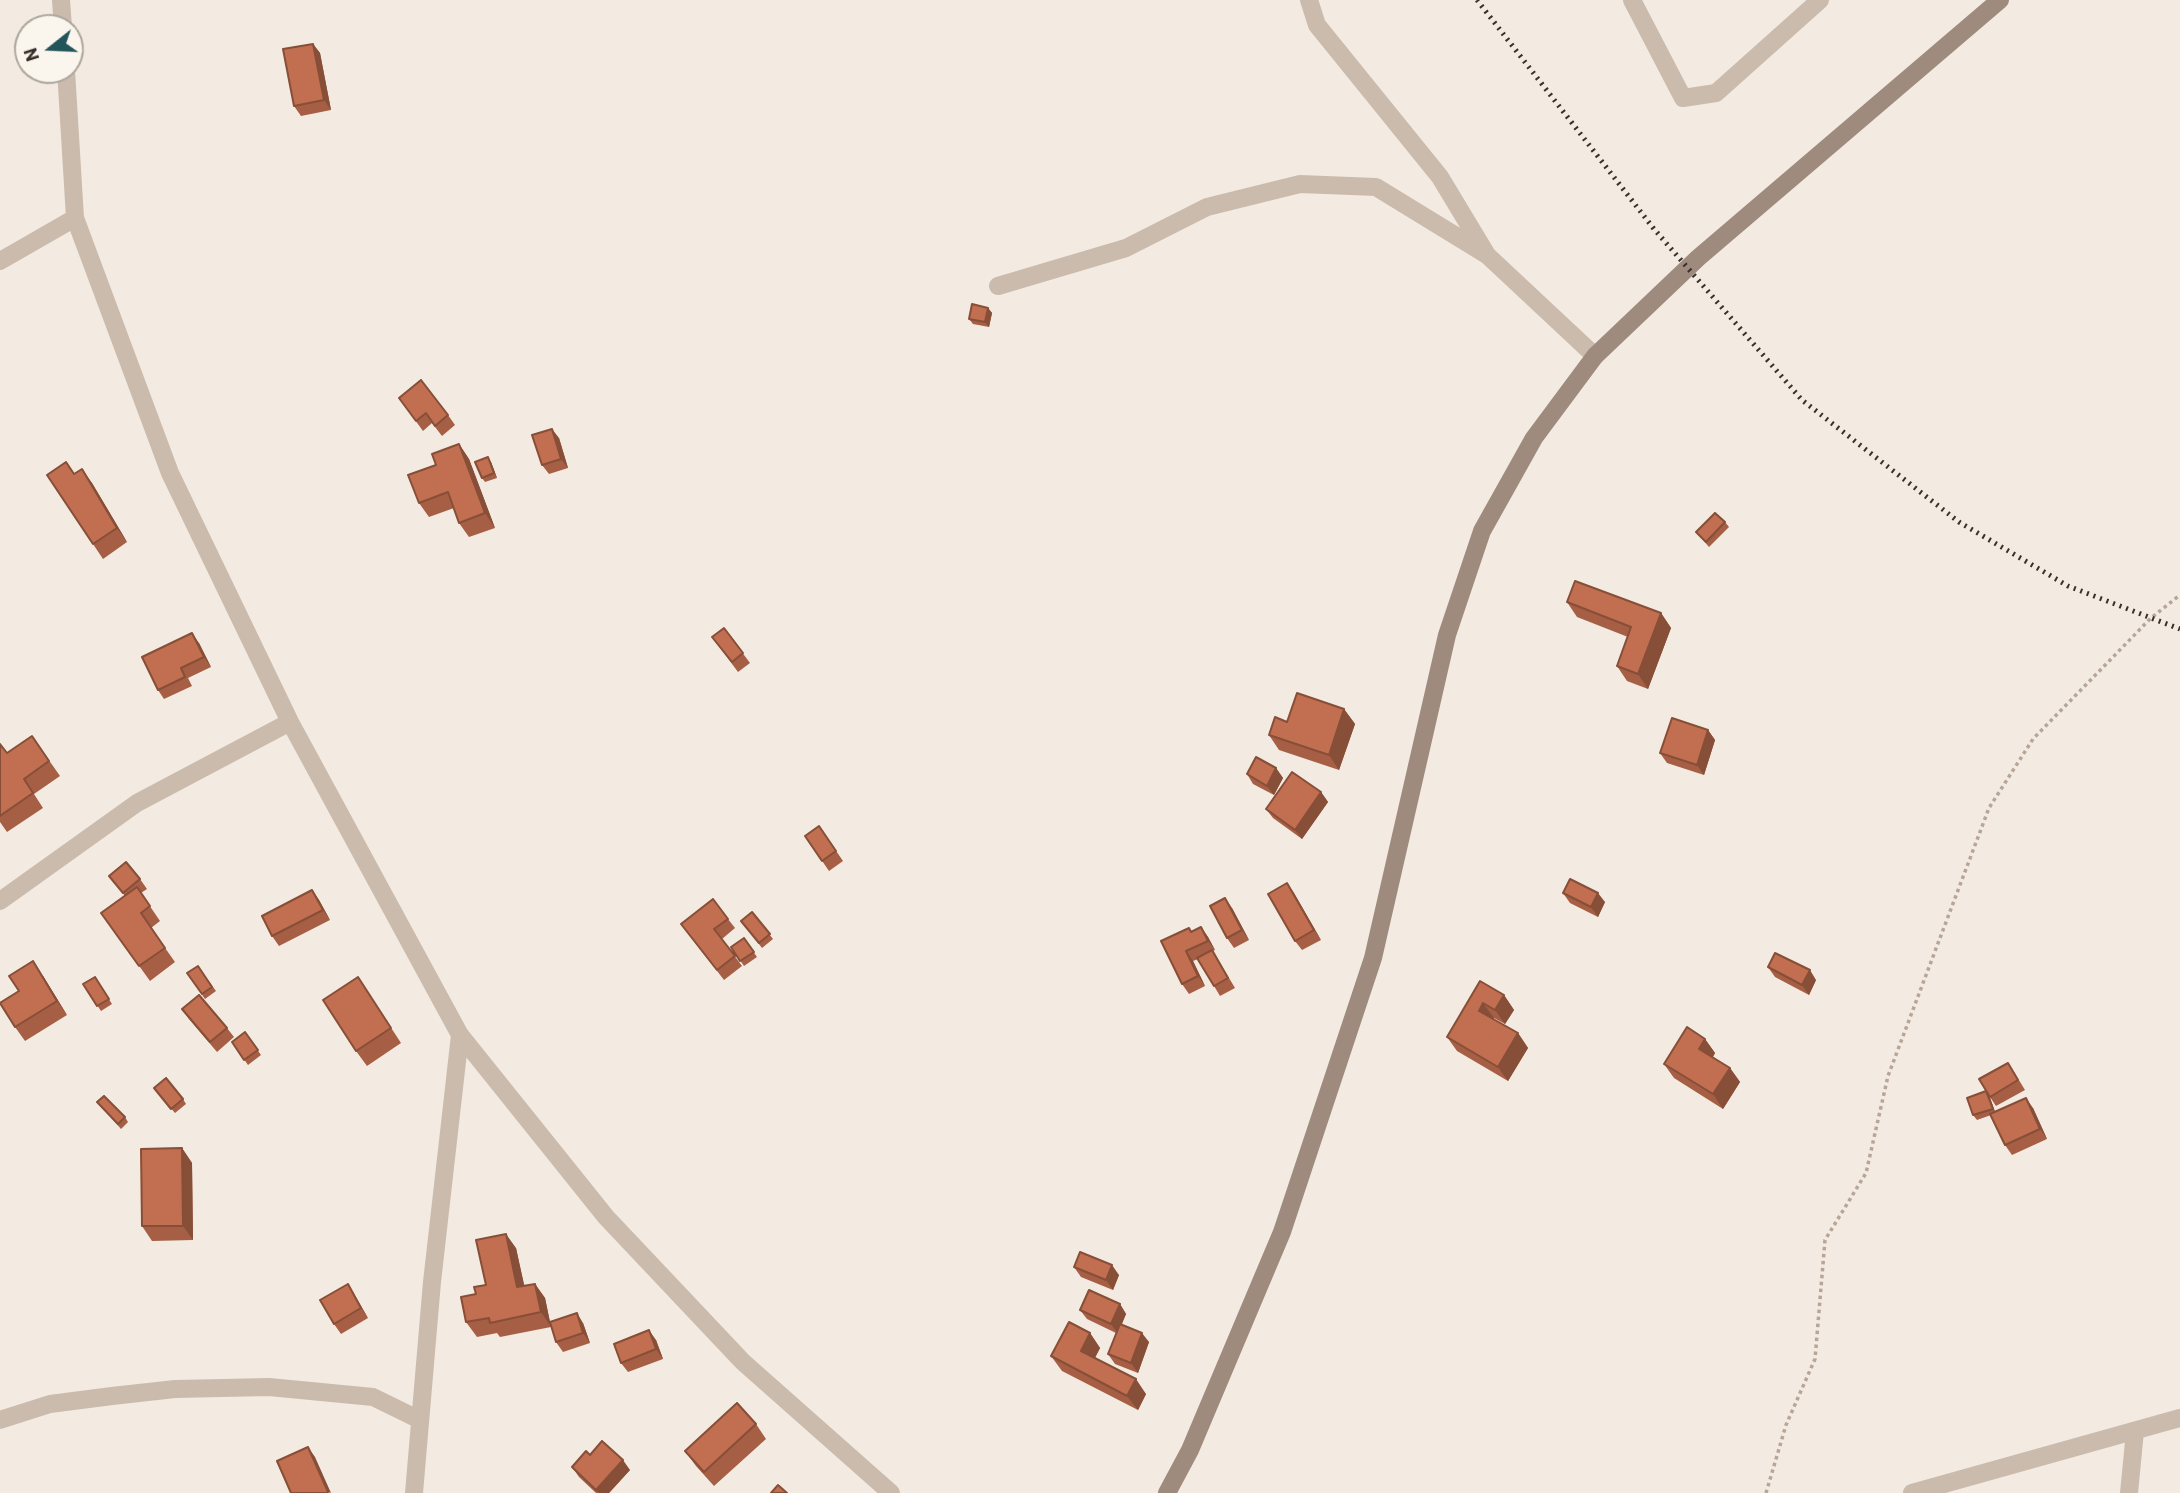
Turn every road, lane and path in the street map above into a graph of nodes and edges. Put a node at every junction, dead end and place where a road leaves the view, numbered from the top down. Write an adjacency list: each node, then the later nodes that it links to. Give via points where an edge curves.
1 (1309, 0): 7 (street, via 1317,25 1440,177)
2 (1632, 0): 3 (street, via 1683,98 1716,93)
3 (1820, 0)
4 (2000, 0): 10 (main road, via 1698,258)
5 (67, 84): 6 (street)
6 (75, 218): 8 (street); 12 (street, via 170,473)
7 (1487, 255): 9 (street, via 1376,187 1300,184 1207,207 1126,248); 10 (street)
8 (0, 261)
9 (998, 286)
10 (1595, 356): 21 (main road, via 1534,438 1482,531 1447,635 1369,971 1282,1232 1190,1450)
11 (2180, 595): 22 (path, via 2151,618 2033,740 1989,808 1888,1076 1866,1173 1825,1240 1815,1359 1786,1425)
12 (290, 722): 13 (street, via 137,803); 14 (street)
13 (0, 901)
14 (460, 1035): 17 (street); 20 (street, via 606,1217 743,1362)
15 (2180, 1418): 18 (street)
16 (0, 1420): 17 (street, via 50,1404 112,1396 269,1387 373,1397)
17 (420, 1420): 19 (street)
18 (2135, 1431): 23 (street); 24 (street)
19 (414, 1493)
20 (891, 1493)
21 (1167, 1493)
22 (1766, 1493)
23 (1912, 1493)
24 (2129, 1493)

